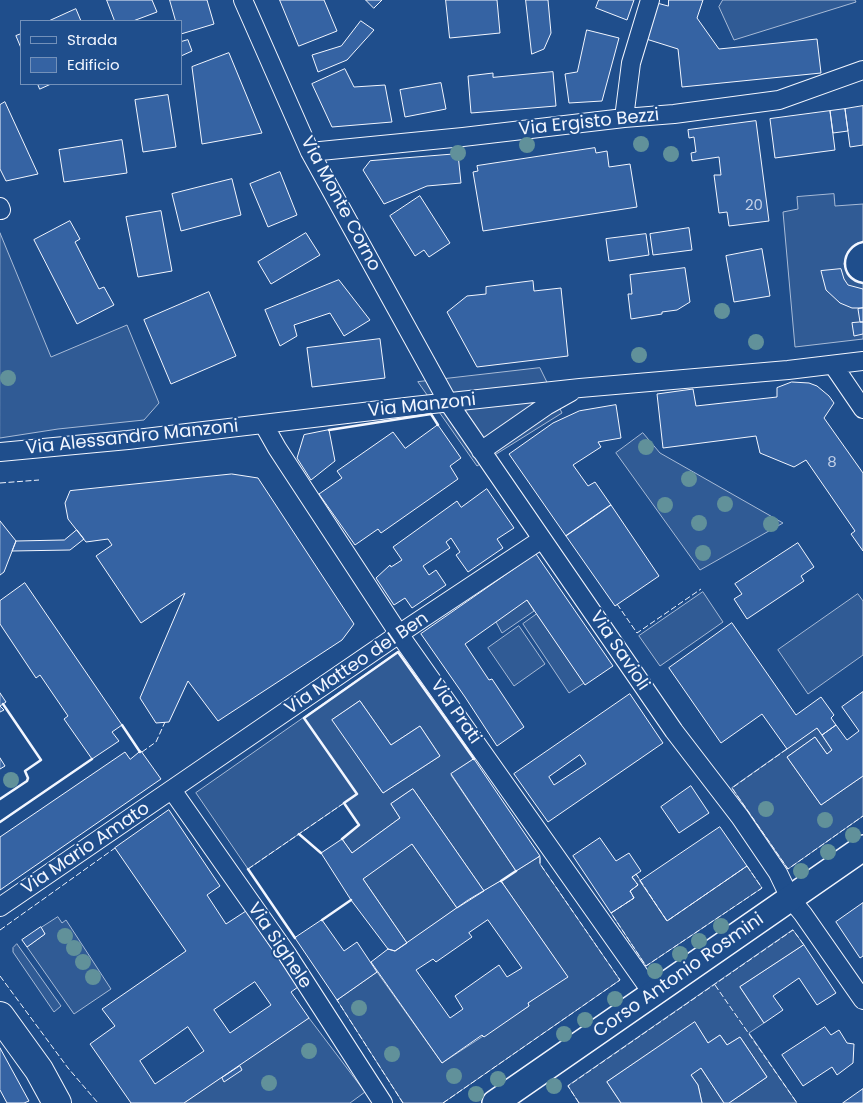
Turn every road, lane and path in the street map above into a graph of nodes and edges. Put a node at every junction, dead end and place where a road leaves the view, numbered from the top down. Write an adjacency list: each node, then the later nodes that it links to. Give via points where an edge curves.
1 (244, 0): 5 (street, Via Monte Corno)
2 (650, 0): 4 (street, via 631,63)
3 (863, 70): 4 (street, Via Ergisto Bezzi, via 779,100)
4 (624, 118): 5 (street, Via Ergisto Bezzi)
5 (310, 152): 9 (street, Via Monte Corno)
6 (863, 361): 7 (street, Via Manzoni)
7 (833, 365): 8 (street, Via Manzoni); 10 (street)
8 (580, 388): 9 (street, Via Manzoni); 12 (street, Via Manzoni, via 546,406)
9 (448, 402): 11 (street, Via Manzoni); 12 (street, Via Savioli)
10 (863, 409)
11 (264, 425): 13 (street, Via Alessandro Manzoni); 15 (street, Via Prati)
12 (481, 451): 14 (street, Via Savioli)
13 (0, 452)
14 (542, 539): 15 (street, Via Matteo del Ben); 18 (street, Via Savioli, via 674,731 740,817 778,873)
15 (399, 634): 16 (street, Via Matteo del Ben); 20 (street, Via Prati)
16 (172, 790): 19 (street, Via Mario Amato); 26 (street, Via Sighele, via 287,954)
17 (863, 848): 18 (main road, Corso Antonio Rosmini)
18 (790, 898): 20 (main road, Corso Antonio Rosmini); 21 (street, Via Savioli)
19 (0, 907)
20 (654, 994): 27 (main road, Corso Antonio Rosmini)
21 (863, 1000)
22 (0, 1016): 23 (main road)
23 (39, 1070): 24 (main road); 25 (main road)
24 (57, 1103)
25 (75, 1103)
26 (383, 1103)
27 (495, 1103)

